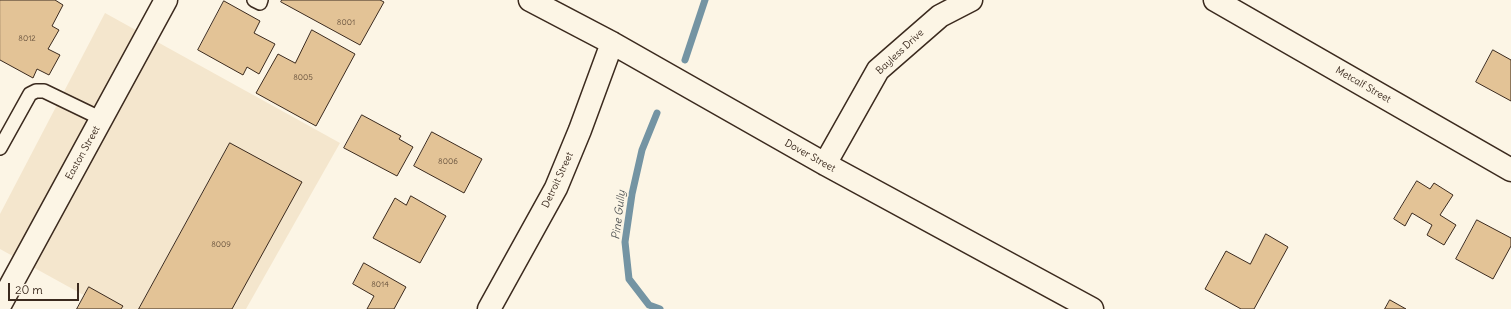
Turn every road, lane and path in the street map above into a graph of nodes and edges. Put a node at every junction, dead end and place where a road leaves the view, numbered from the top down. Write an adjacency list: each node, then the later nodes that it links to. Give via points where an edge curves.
1 (166, 0): 8 (street, Easton Street)
2 (254, 0): 3 (lane, via 260,3)
3 (261, 0)
4 (530, 0): 7 (street, Dover Street)
5 (971, 0): 10 (street, Bayless Drive, via 940,16 878,70)
6 (1215, 0): 11 (street, Metcalf Street)
7 (612, 44): 10 (street, Dover Street); 13 (street, Detroit Street, via 556,188)
8 (102, 119): 9 (lane, via 44,91 36,91 30,94); 12 (street, Easton Street)
9 (0, 148)
10 (826, 164): 14 (street, Dover Street)
11 (1511, 170)
12 (0, 305)
13 (490, 309)
14 (1092, 309)

